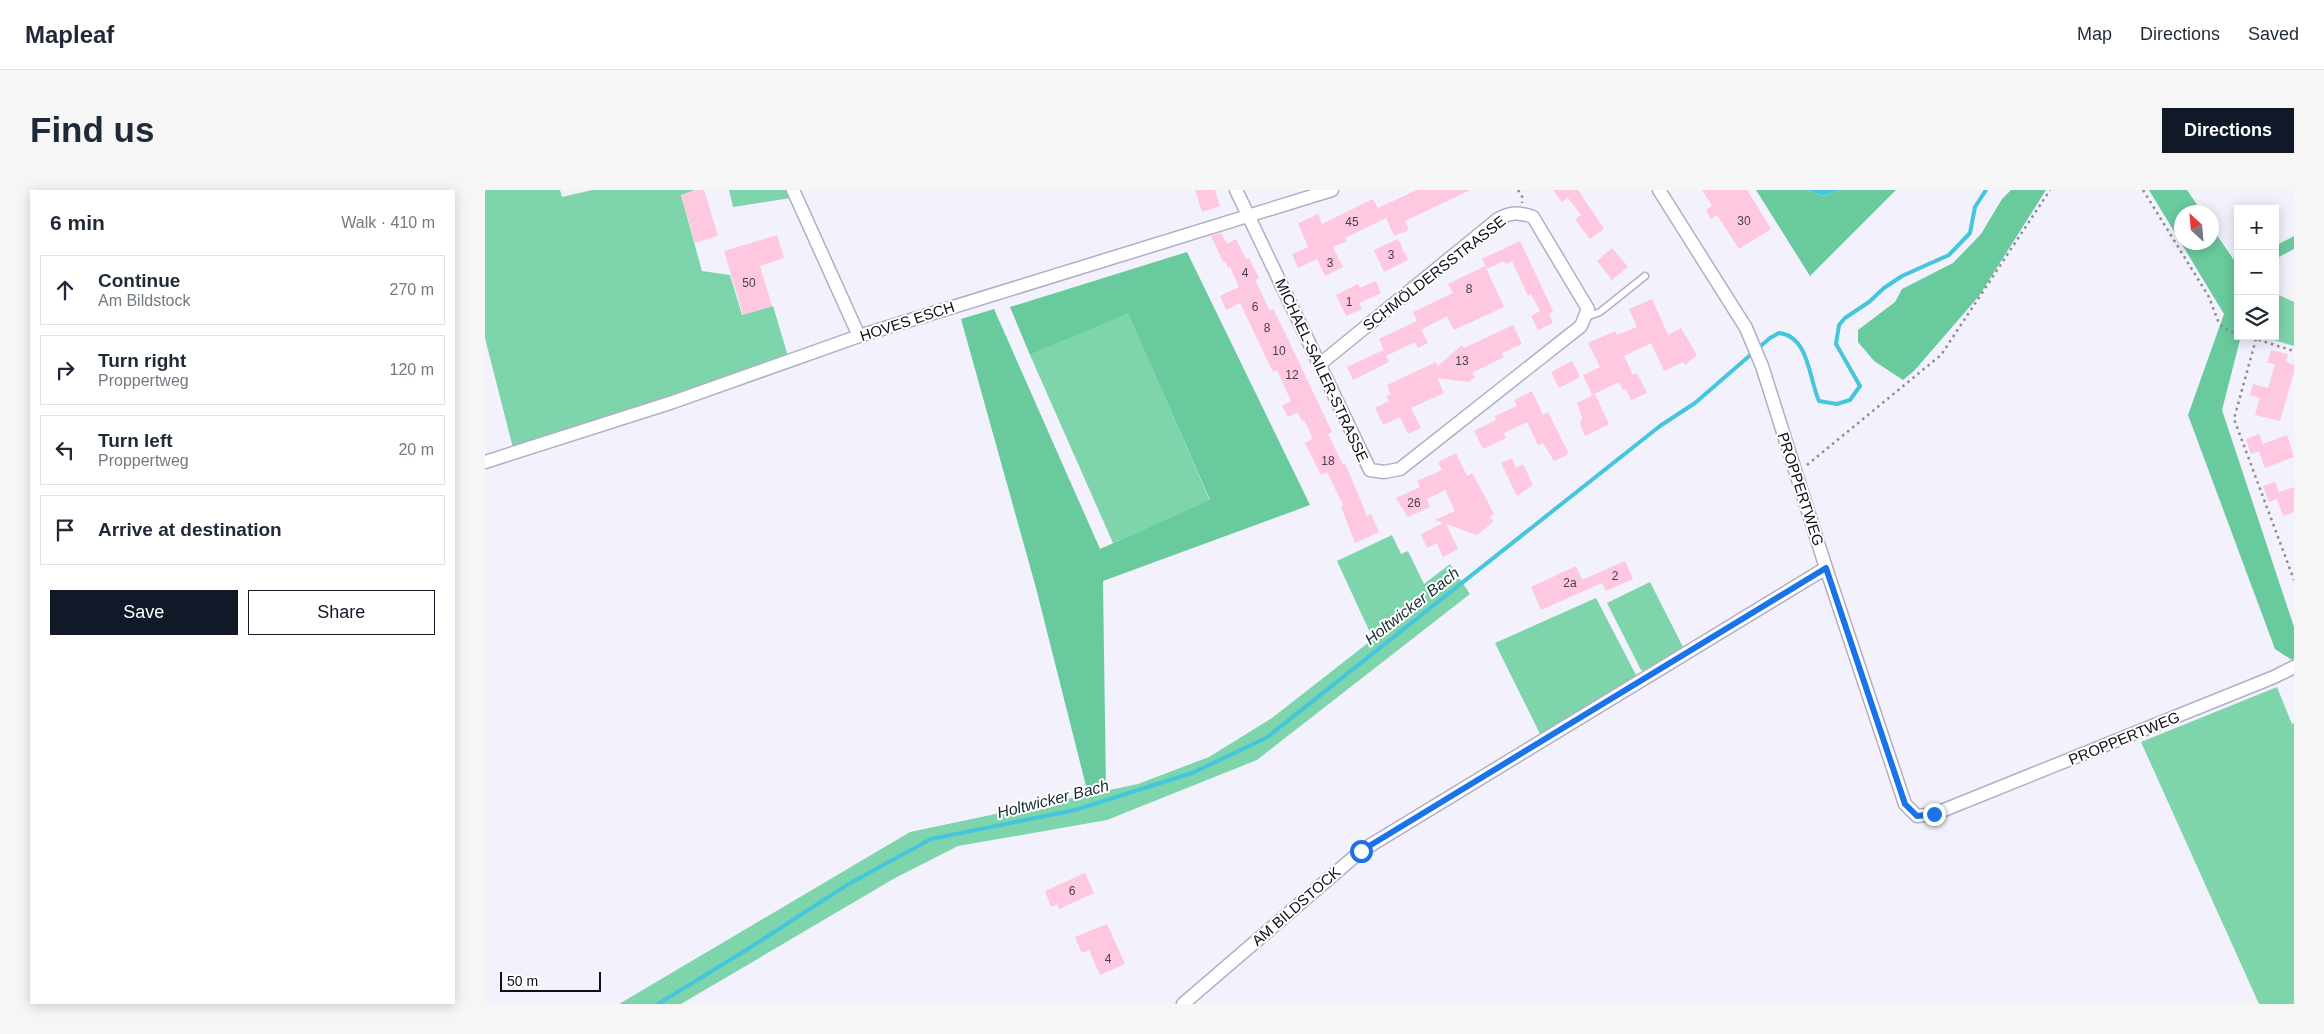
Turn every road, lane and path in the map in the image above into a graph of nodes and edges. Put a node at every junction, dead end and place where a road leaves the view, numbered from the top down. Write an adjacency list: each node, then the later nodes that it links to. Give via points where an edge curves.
1 (793, 190): 11 (street)
2 (1237, 190): 7 (street, MICHAEL-SAILER-STRASSE)
3 (1331, 190): 7 (street, HOVES ESCH)
4 (1659, 190): 17 (street, PROPPERTWEG, via 1746,328 1762,366)
5 (2050, 190): 17 (path, via 1941,354)
6 (2143, 190): 10 (path, via 2209,297 2218,321)
7 (1248, 214): 11 (street, HOVES ESCH); 15 (street, MICHAEL-SAILER-STRASSE)
8 (1645, 276): 9 (lane, via 1600,312)
9 (1586, 317): 15 (street, SCHMÖLDERSSTRASSE, via 1588,309 1584,299 1533,217 1511,212 1498,219); 15 (street, MICHAEL-SAILER-STRASSE, via 1581,326 1400,469 1385,472 1370,470)
10 (2234, 333)
11 (859, 336): 16 (street, HOVES ESCH, via 673,402)
12 (2256, 340): 19 (path, via 2234,419)
13 (2259, 340): 14 (path)
14 (2294, 351)
15 (1320, 364)
16 (485, 462)
17 (1797, 474): 18 (street, PROPPERTWEG)
18 (1826, 568): 20 (street, PROPPERTWEG, via 1905,804 1917,816 1934,814); 21 (street, AM BILDSTOCK, via 1361,851)
19 (2294, 580)
20 (2294, 667)
21 (1183, 1004)

